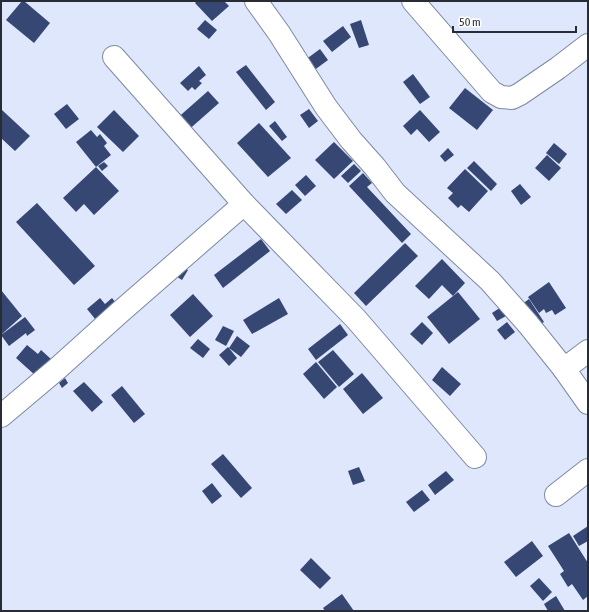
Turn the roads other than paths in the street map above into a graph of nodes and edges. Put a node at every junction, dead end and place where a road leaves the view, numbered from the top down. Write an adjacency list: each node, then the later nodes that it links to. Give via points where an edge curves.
1 (256, 1): 7 (street, via 350,140 395,193 490,281)
2 (413, 1): 3 (street, via 492,92 501,97 512,98 520,94)
3 (588, 45)
4 (114, 57): 5 (street)
5 (244, 204): 9 (street); 10 (street, via 356,319)
6 (588, 351): 7 (street)
7 (564, 369): 8 (street)
8 (588, 403)
9 (1, 416)
10 (475, 457)
11 (588, 470): 12 (street)
12 (556, 495)

